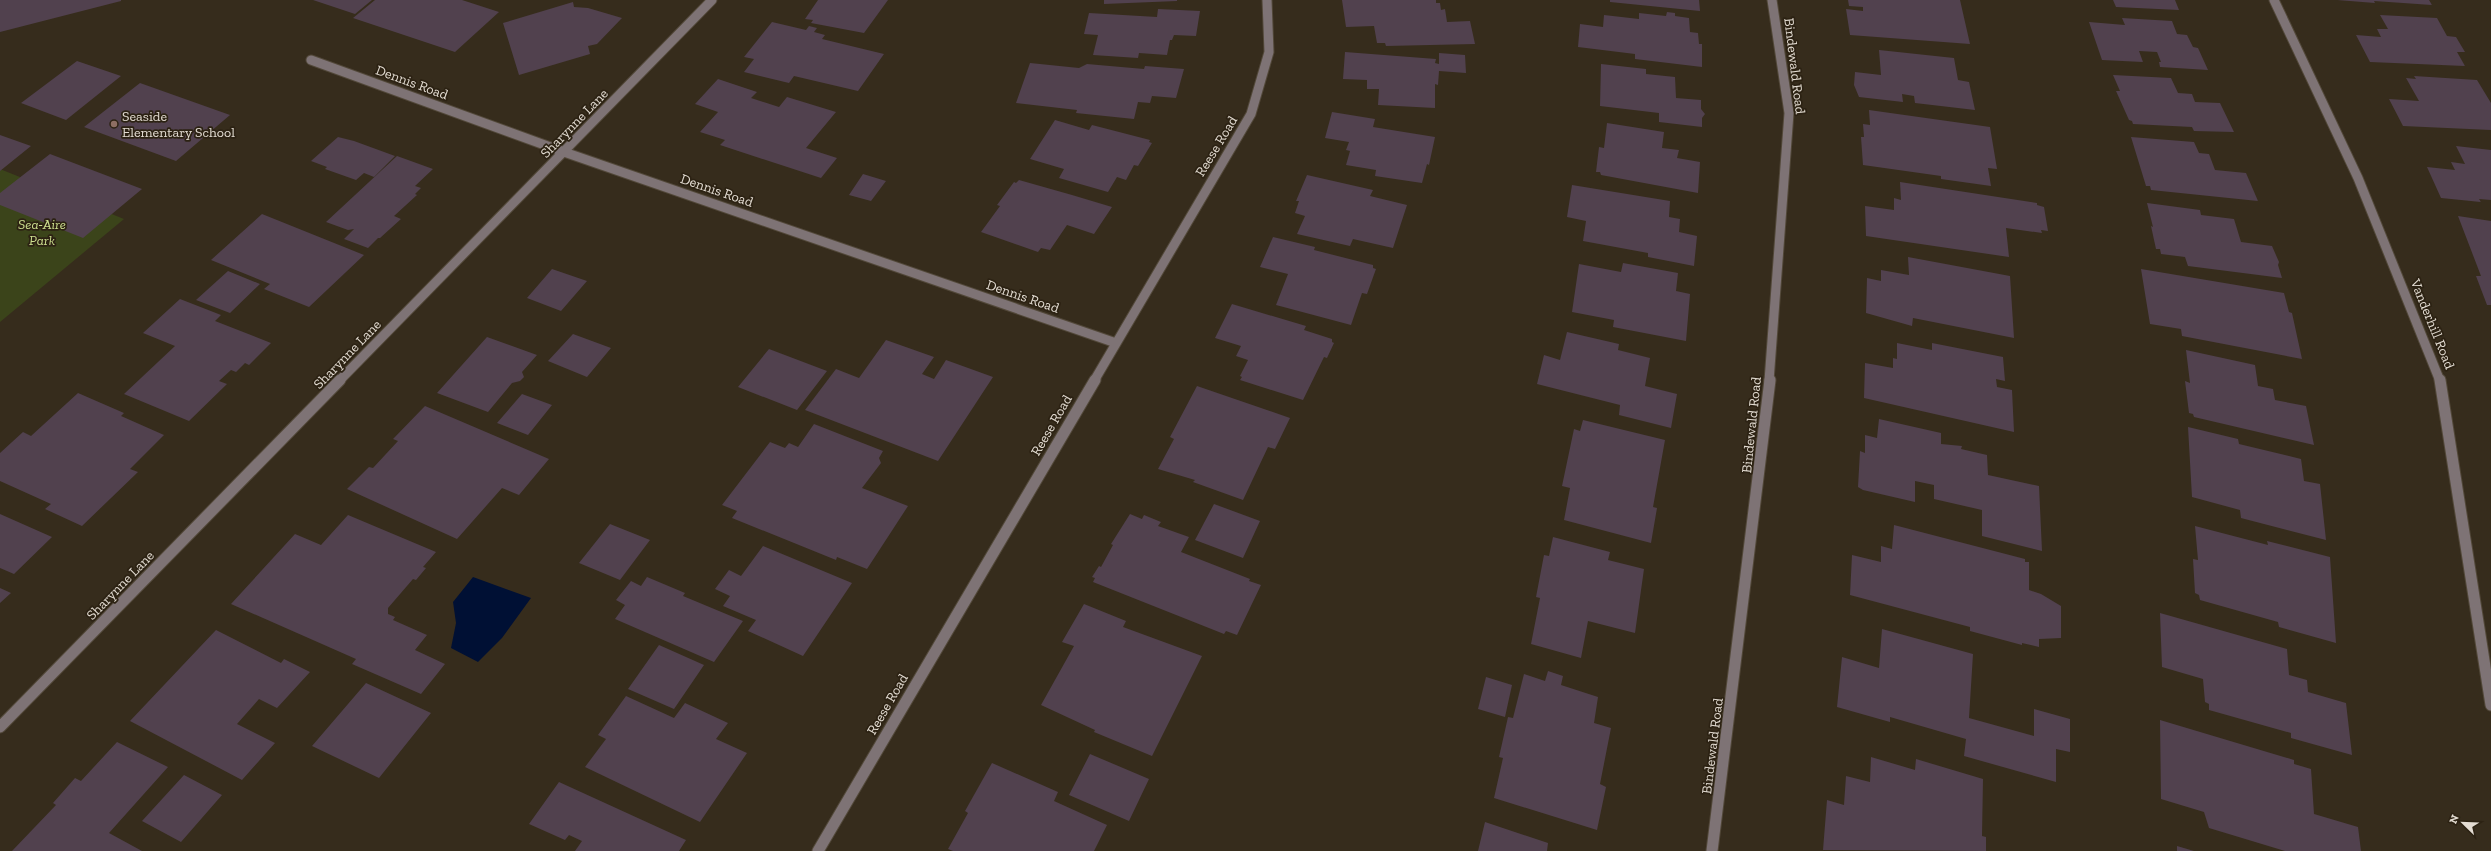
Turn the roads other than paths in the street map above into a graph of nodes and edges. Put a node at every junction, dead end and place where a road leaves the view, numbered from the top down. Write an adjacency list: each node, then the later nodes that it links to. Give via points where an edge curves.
1 (712, 0): 6 (street, Sharynne Lane)
2 (1267, 0): 7 (street, Reese Road, via 1269,52 1251,114)
3 (1772, 0): 11 (street, Bindewald Road, via 1789,113 1778,285 1765,430)
4 (2274, 0): 8 (street, Vanderhill Road, via 2358,178 2439,374)
5 (311, 60): 6 (street, Dennis Road)
6 (564, 152): 7 (street, Dennis Road); 9 (street, Sharynne Lane)
7 (1116, 343): 10 (street, Reese Road)
8 (2491, 705)
9 (0, 727)
10 (818, 851)
11 (1712, 851)

